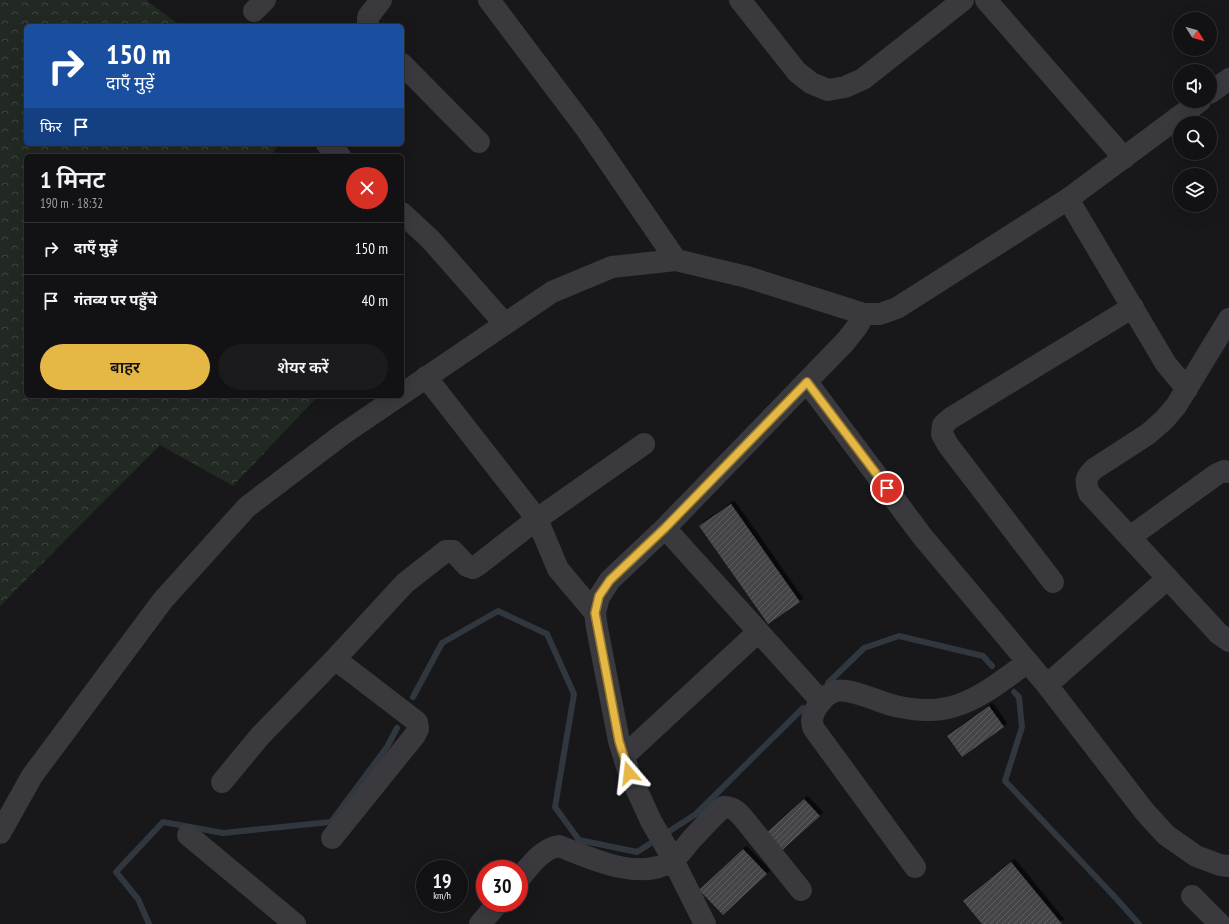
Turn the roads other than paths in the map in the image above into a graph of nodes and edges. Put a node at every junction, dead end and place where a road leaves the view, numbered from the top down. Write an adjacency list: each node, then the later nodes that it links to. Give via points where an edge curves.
1 (381, 0): 6 (street, via 368,17)
2 (489, 0): 17 (street, via 587,130)
3 (740, 0): 4 (street, via 797,72 811,83 828,90 863,79)
4 (963, 0)
5 (986, 0): 14 (street)
6 (368, 24)
7 (404, 66): 11 (street)
8 (1229, 79): 9 (street)
9 (1217, 88)
10 (1191, 108): 14 (street)
11 (479, 142)
12 (329, 146): 13 (street)
13 (338, 154)
14 (1124, 158): 15 (street)
15 (1068, 199): 18 (street); 19 (street, via 897,308 880,314)
16 (404, 215): 21 (street, via 431,240)
17 (676, 260): 19 (street, via 747,277); 21 (street, via 612,267 552,292)
18 (1133, 307): 24 (street, via 1166,364); 33 (street, via 943,425 942,434 948,445)
19 (864, 314): 23 (street, via 845,342)
20 (1229, 319): 24 (street)
21 (505, 324): 22 (street)
22 (426, 377): 25 (street); 29 (street)
23 (807, 382): 30 (street); 38 (street, via 922,536)
24 (1187, 389): 31 (street, via 1176,406 1148,434 1094,468 1087,476 1089,493)
25 (404, 390)
26 (393, 398): 43 (street, via 247,507 163,600 32,776)
27 (644, 444): 29 (street)
28 (1229, 472): 31 (street, via 1217,474)
29 (537, 519): 34 (street, via 558,569); 37 (street, via 473,568 467,566 453,551 446,551 405,583)
30 (665, 528): 34 (street, via 610,580 599,596); 35 (street)
31 (1130, 537): 32 (street)
32 (1168, 578): 36 (street, via 1219,634); 39 (street)
33 (1053, 582)
34 (595, 613): 41 (street)
35 (758, 632): 40 (street); 41 (street)
36 (1229, 640)
37 (335, 659): 42 (street, via 260,736); 45 (street, via 417,722 418,729)
38 (1028, 662): 39 (street); 40 (street, via 977,697 955,706 928,710 895,706 843,691 836,691)
39 (1047, 685): 47 (street, via 1145,812 1166,835 1196,856)
40 (821, 701): 48 (street, via 814,712 814,729)
41 (624, 756): 46 (street, via 651,821)
42 (222, 782)
43 (0, 833)
44 (188, 835): 53 (street)
45 (332, 838)
46 (671, 856): 49 (street, via 659,868 635,870 611,866 559,846 551,847 540,855); 50 (street, via 723,807 730,807 740,814); 55 (street)
47 (1229, 866)
48 (915, 868)
49 (528, 869)
50 (801, 890)
51 (1192, 896): 56 (street)
52 (490, 912): 54 (street)
53 (296, 924)
54 (480, 924)
55 (706, 924)
56 (1220, 924)

